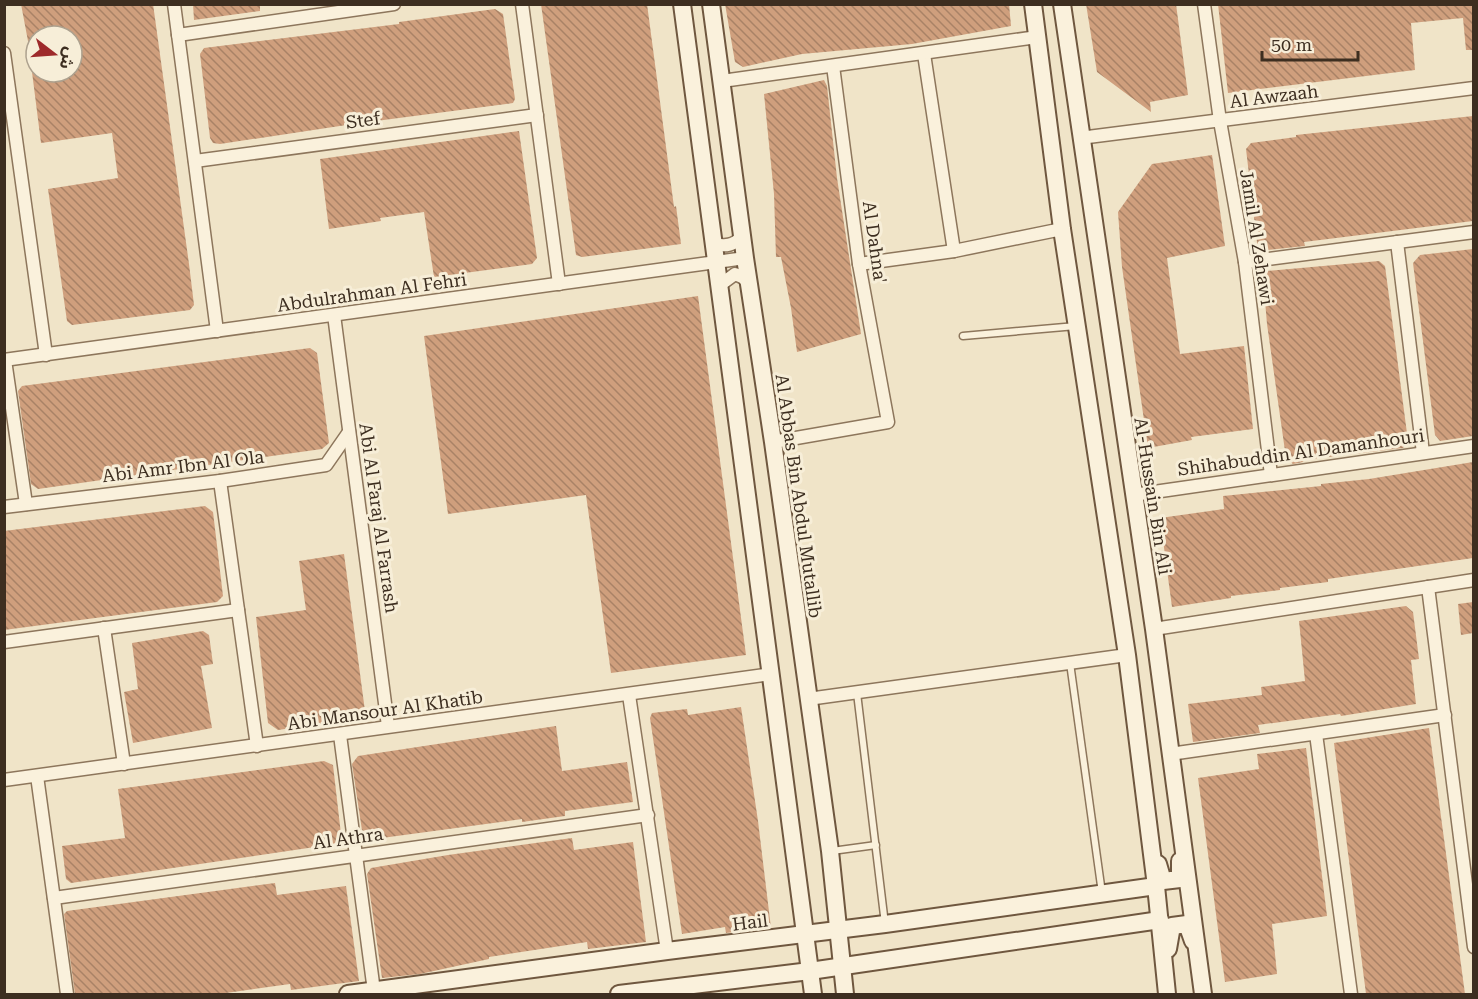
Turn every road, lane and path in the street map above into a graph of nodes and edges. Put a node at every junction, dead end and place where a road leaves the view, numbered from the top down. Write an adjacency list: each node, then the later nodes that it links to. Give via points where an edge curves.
1 (174, 4): 10 (street)
2 (394, 4): 9 (street)
3 (522, 4): 19 (street)
4 (682, 4): 27 (street)
5 (711, 4): 15 (street, Al Abbas Bin Abdul Mutallib)
6 (1033, 4): 11 (street)
7 (1062, 4): 21 (street, Al-Hussain Bin Ali)
8 (1204, 4): 20 (street, Jamil Al Zehawi)
9 (309, 10): 10 (street)
10 (178, 35): 22 (street)
11 (1037, 37): 13 (street); 23 (street)
12 (4, 53): 16 (street)
13 (924, 54): 14 (street); 28 (street)
14 (833, 66): 15 (street); 32 (street, Al Dahna')
15 (722, 81): 25 (street, Al Abbas Bin Abdul Mutallib)
16 (7, 87): 18 (street)
17 (1473, 88): 20 (street, Al Awzaah)
18 (8, 112): 40 (street)
19 (537, 115): 22 (street, Stef); 34 (street)
20 (1220, 121): 21 (street, Al Awzaah); 30 (street, Jamil Al Zehawi)
21 (1080, 138): 48 (street, Al-Hussain Bin Ali)
22 (195, 161): 38 (street)
23 (1062, 229): 28 (street); 37 (street)
24 (1473, 232): 26 (street)
25 (742, 237): 27 (street, via 735,244); 29 (street, Al Abbas Bin Abdul Mutallib)
26 (1397, 242): 30 (street); 45 (street)
27 (715, 244): 31 (street)
28 (954, 251): 32 (street)
29 (745, 258): 31 (street, Abdulrahman Al Fehri); 33 (street, Al Abbas Bin Abdul Mutallib)
30 (1245, 262): 46 (street, Jamil Al Zehawi)
31 (717, 263): 34 (street, Abdulrahman Al Fehri); 35 (street)
32 (859, 264): 43 (street, Al Dahna', via 888,422)
33 (748, 282): 35 (street, via 735,274); 43 (street, Al Abbas Bin Abdul Mutallib)
34 (559, 284): 36 (street, Abdulrahman Al Fehri)
35 (720, 285): 59 (street)
36 (334, 315): 38 (street, Abdulrahman Al Fehri); 42 (street, Abi Al Faraj Al Farrash)
37 (1077, 326): 39 (lane); 57 (street)
38 (218, 331): 40 (street, Abdulrahman Al Fehri)
39 (963, 336)
40 (46, 355): 41 (street, Abdulrahman Al Fehri)
41 (5, 360): 49 (street)
42 (350, 432): 47 (street, Abi Amr Ibn Al Ola, via 326,465); 64 (street, Abi Al Faraj Al Farrash)
43 (772, 442): 62 (street, Al Abbas Bin Abdul Mutallib)
44 (1473, 446): 45 (street, Shihabuddin Al Damanhouri)
45 (1423, 453): 46 (street, Shihabuddin Al Damanhouri)
46 (1272, 475): 48 (street, Shihabuddin Al Damanhouri)
47 (220, 481): 49 (street, Abi Amr Ibn Al Ola); 53 (street)
48 (1133, 495): 55 (street, Al-Hussain Bin Ali)
49 (26, 504): 50 (street, Abi Amr Ibn Al Ola)
50 (4, 507)
51 (1473, 580): 52 (street)
52 (1428, 587): 55 (street); 63 (street)
53 (238, 610): 54 (street); 67 (street)
54 (104, 628): 56 (street); 69 (street)
55 (1154, 629): 68 (street, Al-Hussain Bin Ali)
56 (4, 642)
57 (1126, 655): 58 (street); 74 (street)
58 (1070, 663): 60 (street); 79 (lane)
59 (771, 674): 61 (street, Abi Mansour Al Khatib); 85 (street)
60 (857, 692): 62 (street); 75 (lane)
61 (629, 695): 64 (street, Abi Mansour Al Khatib); 72 (street)
62 (808, 699): 76 (street, Al Abbas Bin Abdul Mutallib)
63 (1445, 715): 65 (street); 81 (street)
64 (388, 726): 66 (street, Abi Mansour Al Khatib)
65 (1316, 734): 68 (street); 100 (street)
66 (340, 735): 67 (street, Abi Mansour Al Khatib); 77 (street)
67 (257, 746): 69 (street, Abi Mansour Al Khatib)
68 (1170, 754): 73 (street, Al-Hussain Bin Ali)
69 (124, 764): 70 (street, Abi Mansour Al Khatib)
70 (37, 776): 71 (street, Abi Mansour Al Khatib); 80 (street)
71 (4, 780)
72 (648, 815): 77 (street, Al Athra); 87 (street)
73 (1182, 834): 74 (street, via 1180,879 1163,881); 88 (street, Al-Hussain Bin Ali)
74 (1150, 838): 78 (street)
75 (876, 845): 76 (lane); 83 (lane)
76 (830, 851): 84 (street, Al Abbas Bin Abdul Mutallib)
77 (357, 855): 80 (street, Al Athra); 92 (street)
78 (1156, 886): 79 (street, Hail); 82 (street)
79 (1102, 894): 83 (street, Hail)
80 (54, 898): 93 (street)
81 (1471, 914): 86 (street)
82 (1160, 920): 89 (street); 90 (street)
83 (885, 924): 84 (street, Hail)
84 (838, 930): 85 (street, Hail); 89 (street, Al Abbas Bin Abdul Mutallib)
85 (805, 935): 87 (street, Hail); 91 (street)
86 (1473, 947)
87 (667, 951): 92 (street, Hail)
88 (1199, 959): 90 (street, via 1187,924 1172,927); 99 (street, Al-Hussain Bin Ali)
89 (841, 966): 91 (street); 97 (street, Al Abbas Bin Abdul Mutallib)
90 (1164, 968): 98 (street)
91 (810, 971): 95 (street); 96 (street)
92 (374, 991): 94 (street, Hail)
93 (67, 994)
94 (348, 994)
95 (619, 994)
96 (813, 994)
97 (845, 994)
98 (1167, 994)
99 (1203, 994)
100 (1351, 994)

